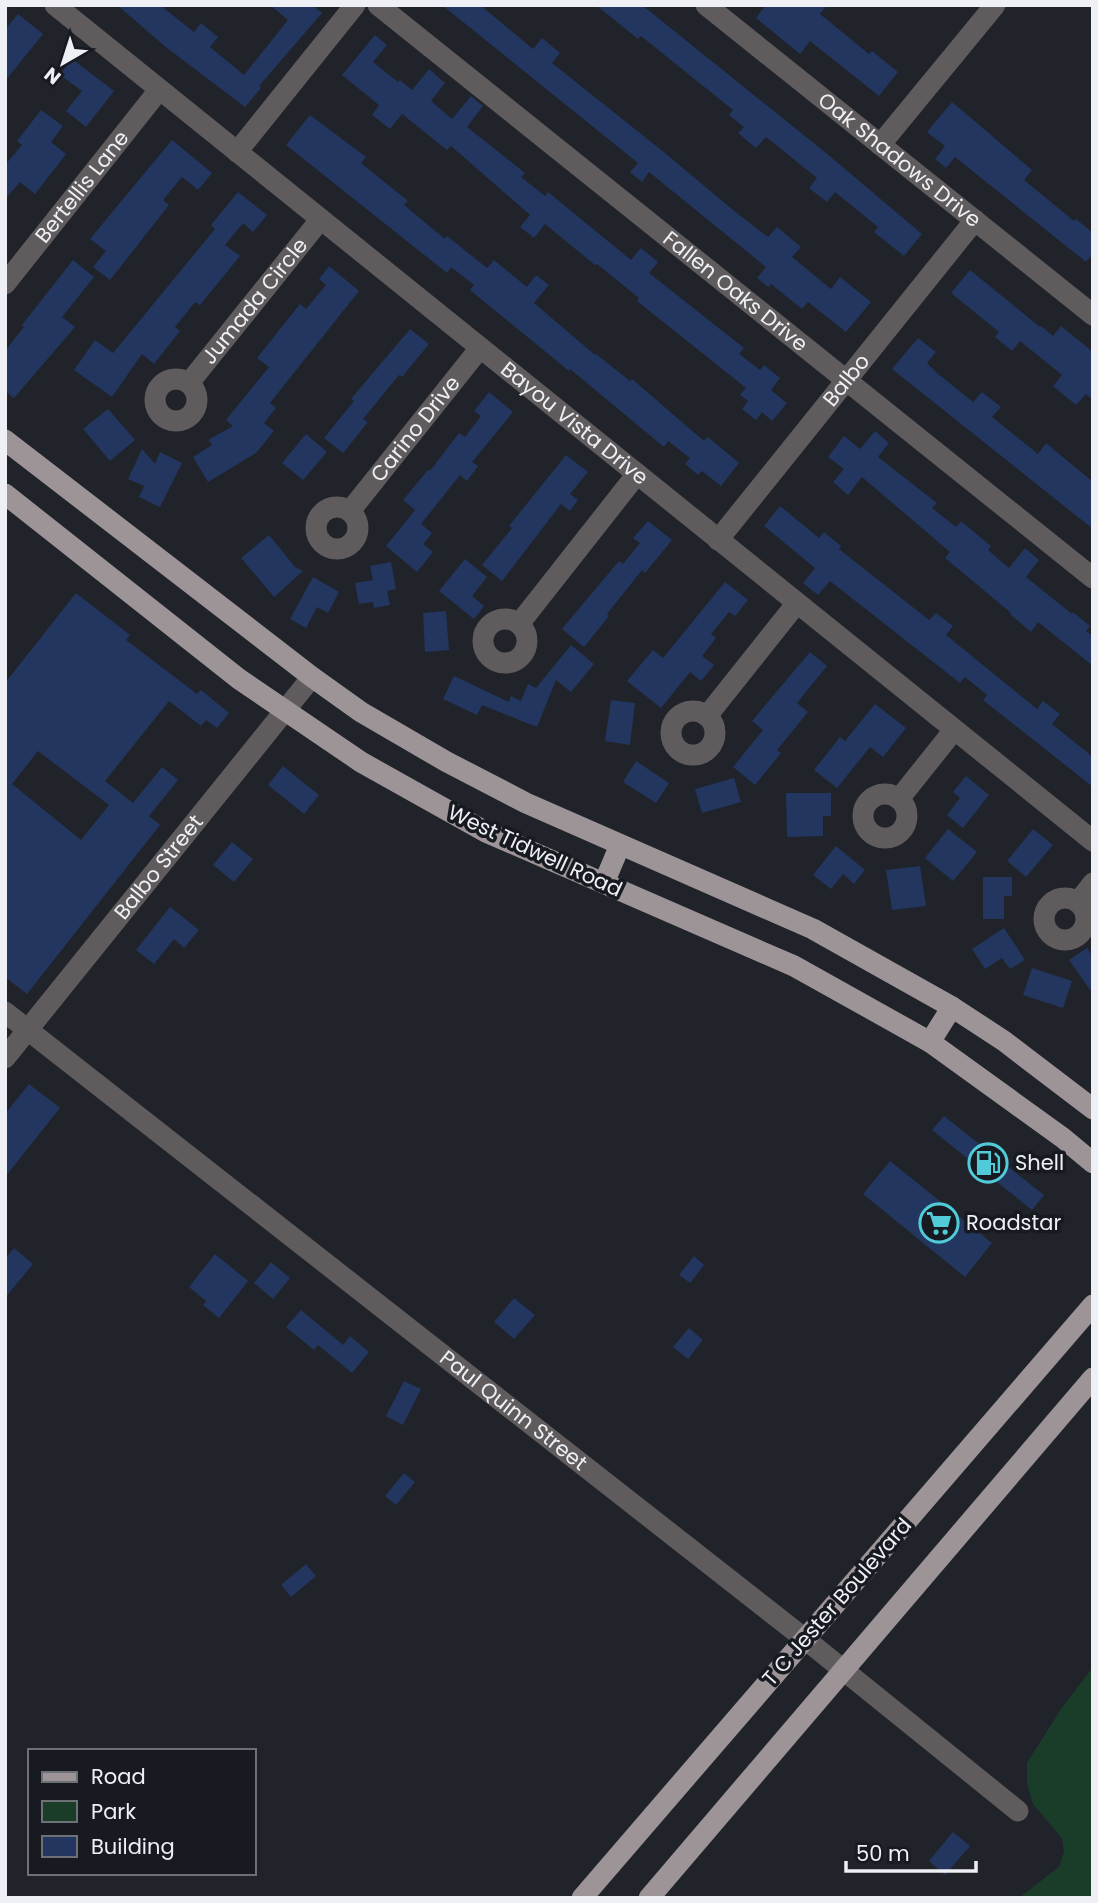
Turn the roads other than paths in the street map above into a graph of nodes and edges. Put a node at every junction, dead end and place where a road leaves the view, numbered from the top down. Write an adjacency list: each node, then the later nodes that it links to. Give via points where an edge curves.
1 (55, 5): 6 (street, Bayou Vista Drive)
2 (355, 5): 8 (street)
3 (378, 5): 14 (street, Fallen Oaks Drive)
4 (706, 5): 7 (street, Oak Shadows Drive)
5 (995, 5): 7 (street)
6 (159, 90): 8 (street, Bayou Vista Drive); 11 (street, Bertellis Lane)
7 (880, 145): 10 (street, Oak Shadows Drive)
8 (237, 152): 9 (street, Bayou Vista Drive)
9 (320, 220): 13 (street, Bayou Vista Drive); 15 (street, Jumada Circle)
10 (975, 220): 12 (street, Oak Shadows Drive); 14 (street, Balbo)
11 (5, 284)
12 (1093, 315)
13 (480, 348): 17 (street, Bayou Vista Drive); 19 (street, Carino Drive)
14 (846, 380): 20 (street, Balbo); 21 (street, Fallen Oaks Drive)
15 (190, 383)
16 (5, 440): 24 (main road, West Tidwell Road)
17 (637, 474): 20 (street, Bayou Vista Drive); 23 (street)
18 (5, 494): 25 (main road, West Tidwell Road)
19 (350, 511)
20 (718, 540): 22 (street, Bayou Vista Drive)
21 (1093, 578)
22 (797, 603): 26 (street); 27 (street, Bayou Vista Drive)
23 (519, 624)
24 (312, 677): 25 (street, Balbo Street); 30 (main road, West Tidwell Road, via 361,712 447,762)
25 (285, 711): 31 (main road, West Tidwell Road, via 426,800 486,832); 36 (street, Balbo Street)
26 (707, 716)
27 (954, 730): 28 (street); 29 (street, Bayou Vista Drive)
28 (899, 799)
29 (1093, 841)
30 (620, 845): 31 (main road); 34 (main road, West Tidwell Road, via 813,929)
31 (604, 883): 37 (main road, West Tidwell Road, via 794,966)
32 (1093, 883): 33 (street)
33 (1078, 902)
34 (952, 1007): 37 (main road); 39 (main road, West Tidwell Road)
35 (5, 1013): 36 (street, Paul Quinn Street)
36 (27, 1030): 38 (street, Balbo Street); 43 (street, Paul Quinn Street)
37 (930, 1042): 40 (main road, West Tidwell Road)
38 (5, 1058)
39 (1093, 1109)
40 (1093, 1163)
41 (1093, 1306): 43 (main road, T C Jester Boulevard)
42 (1093, 1378): 44 (main road)
43 (805, 1639): 44 (street, Paul Quinn Street); 46 (main road, T C Jester Boulevard)
44 (844, 1670): 45 (street, Paul Quinn Street); 47 (main road)
45 (1018, 1811)
46 (582, 1898)
47 (649, 1898)

